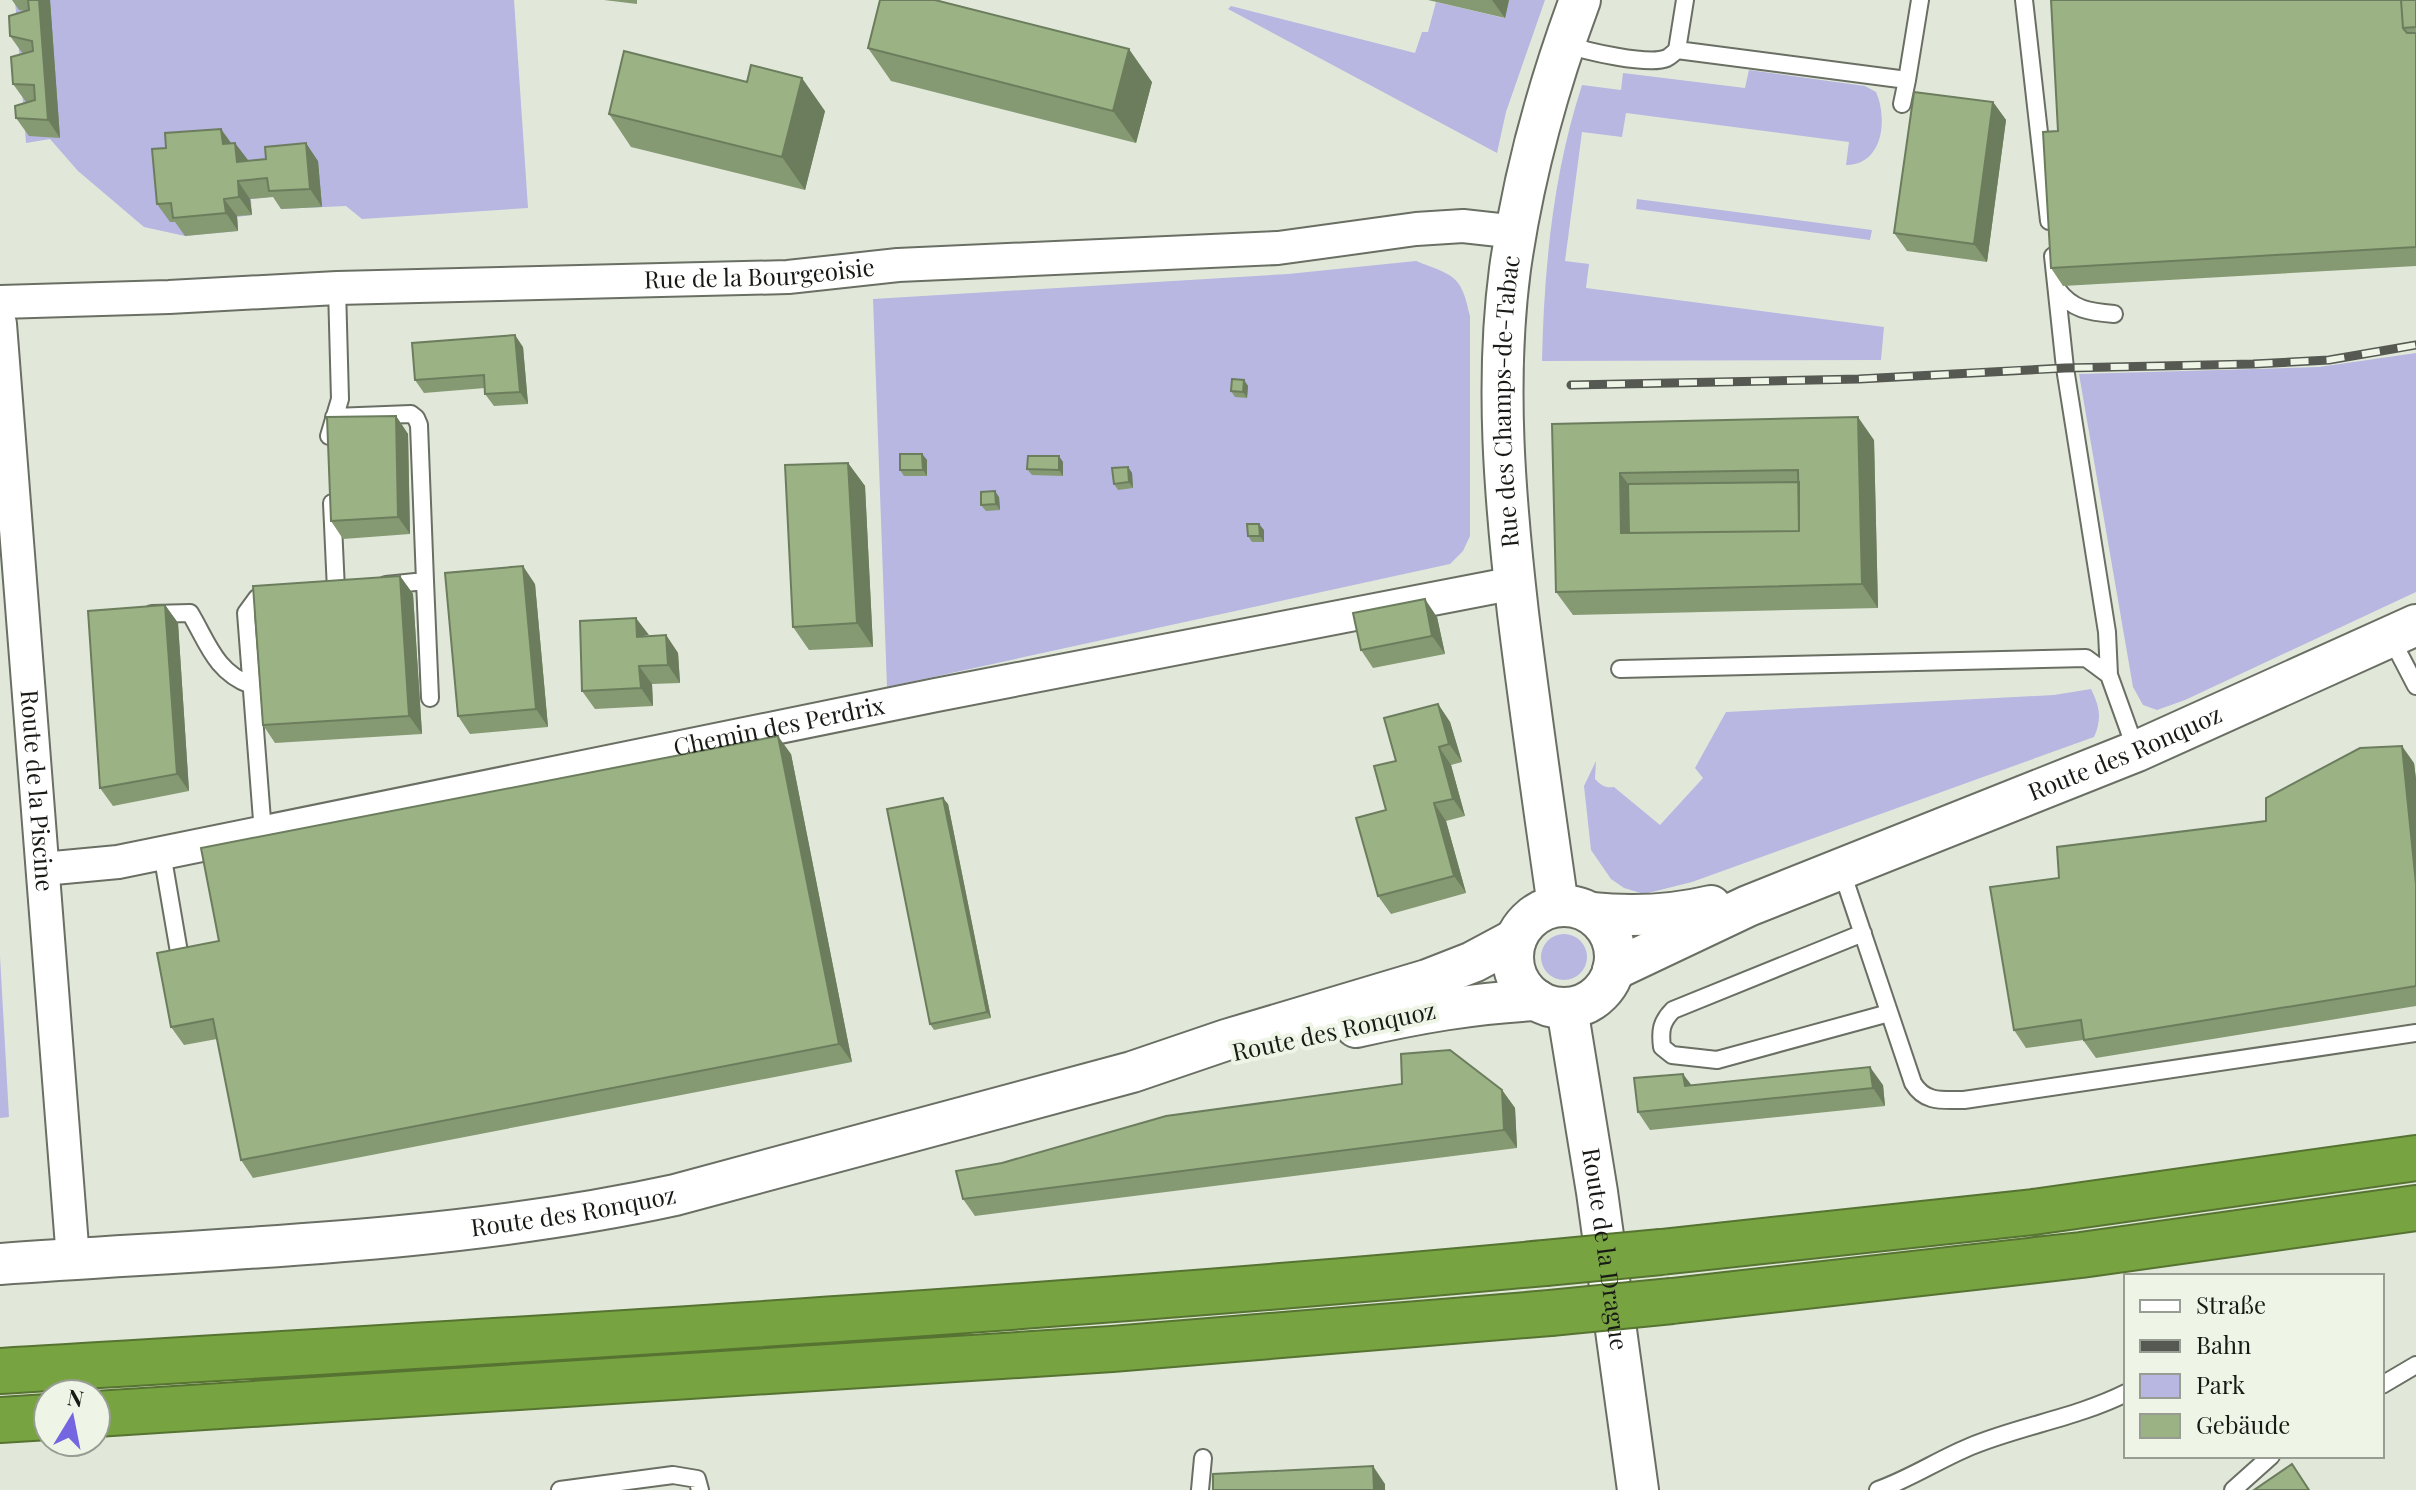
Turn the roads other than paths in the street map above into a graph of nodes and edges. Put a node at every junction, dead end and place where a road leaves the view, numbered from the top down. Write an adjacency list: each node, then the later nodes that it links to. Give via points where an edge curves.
1 (1580, 0): 5 (street, Rue des Champs-de-Tabac)
2 (1685, 0): 6 (lane)
3 (1920, 0): 7 (lane)
4 (2024, 0): 11 (lane)
5 (1564, 43): 6 (lane, via 1587,52 1655,60); 9 (street, Rue des Champs-de-Tabac)
6 (1677, 50): 7 (lane)
7 (1907, 80): 8 (lane)
8 (1902, 104)
9 (1517, 232): 10 (street, Rue de la Bourgeoisie, via 1463,226 1278,248 898,265 788,277); 19 (street, Rue des Champs-de-Tabac, via 1502,391)
10 (337, 288): 12 (street, Rue de la Bourgeoisie); 15 (lane, via 340,399)
11 (2056, 288): 13 (lane, via 2065,301 2087,312); 24 (lane)
12 (0, 302)
13 (2114, 314)
14 (0, 324): 31 (street, Route de la Piscine)
15 (334, 417): 16 (lane); 18 (lane, via 416,418)
16 (330, 451)
17 (331, 482): 18 (lane, via 343,589)
18 (425, 581): 27 (lane)
19 (1515, 583): 29 (street, Chemin des Perdrix); 33 (street, Rue des Champs-de-Tabac, via 1538,778)
20 (289, 595): 25 (lane, via 257,598 246,613)
21 (142, 614): 25 (lane, via 190,613 212,656)
22 (2404, 631): 26 (lane); 28 (street, Route des Ronquoz)
23 (1620, 669): 24 (lane, via 2086,658)
24 (2109, 675): 28 (lane)
25 (251, 685): 29 (lane)
26 (2416, 686)
27 (430, 698)
28 (2137, 751): 32 (street, Route des Ronquoz)
29 (263, 833): 30 (street, Chemin des Perdrix)
30 (162, 853): 31 (street, Chemin des Perdrix); 36 (lane)
31 (43, 869): 44 (street, Route de la Piscine)
32 (1836, 871): 33 (street, Route des Ronquoz, via 1662,916); 34 (lane); 37 (street, Route des Ronquoz)
33 (1574, 910): 35 (street, via 1532,916); 37 (street, via 1604,926 1613,942)
34 (1863, 933): 39 (lane); 39 (lane, via 1673,1010 1660,1031 1662,1047 1672,1055 1717,1060)
35 (1516, 939): 38 (street, via 1515,973 1524,989); 41 (street, Route des Ronquoz, via 1427,980)
36 (180, 958)
37 (1613, 970): 38 (street, via 1600,994 1584,1004)
38 (1552, 1004): 41 (street, Route des Ronquoz, via 1436,1009 1234,1055); 58 (street, Route de la Drague, via 1597,1192)
39 (1889, 1013): 40 (lane, via 1913,1083 1919,1093 1936,1101)
40 (2416, 1033)
41 (1132, 1072): 44 (street, Route des Ronquoz, via 631,1205 332,1241)
42 (2416, 1158): 47 (highway, bridge, via 2033,1212 1297,1286)
43 (2416, 1208): 50 (highway, bridge, via 2049,1259 1550,1313 1112,1349)
44 (73, 1259): 45 (street, Route des Ronquoz)
45 (0, 1264)
46 (2416, 1365): 48 (lane)
47 (0, 1371)
48 (2384, 1384)
49 (2124, 1394): 59 (lane, via 2097,1408 1971,1446)
50 (112, 1413)
51 (32, 1418): 52 (highway)
52 (0, 1420)
53 (1203, 1458): 57 (lane)
54 (2269, 1458): 60 (lane)
55 (560, 1490): 56 (lane, via 673,1475 697,1479)
56 (700, 1490)
57 (1200, 1490)
58 (1638, 1490)
59 (1878, 1490)
60 (2233, 1490)

